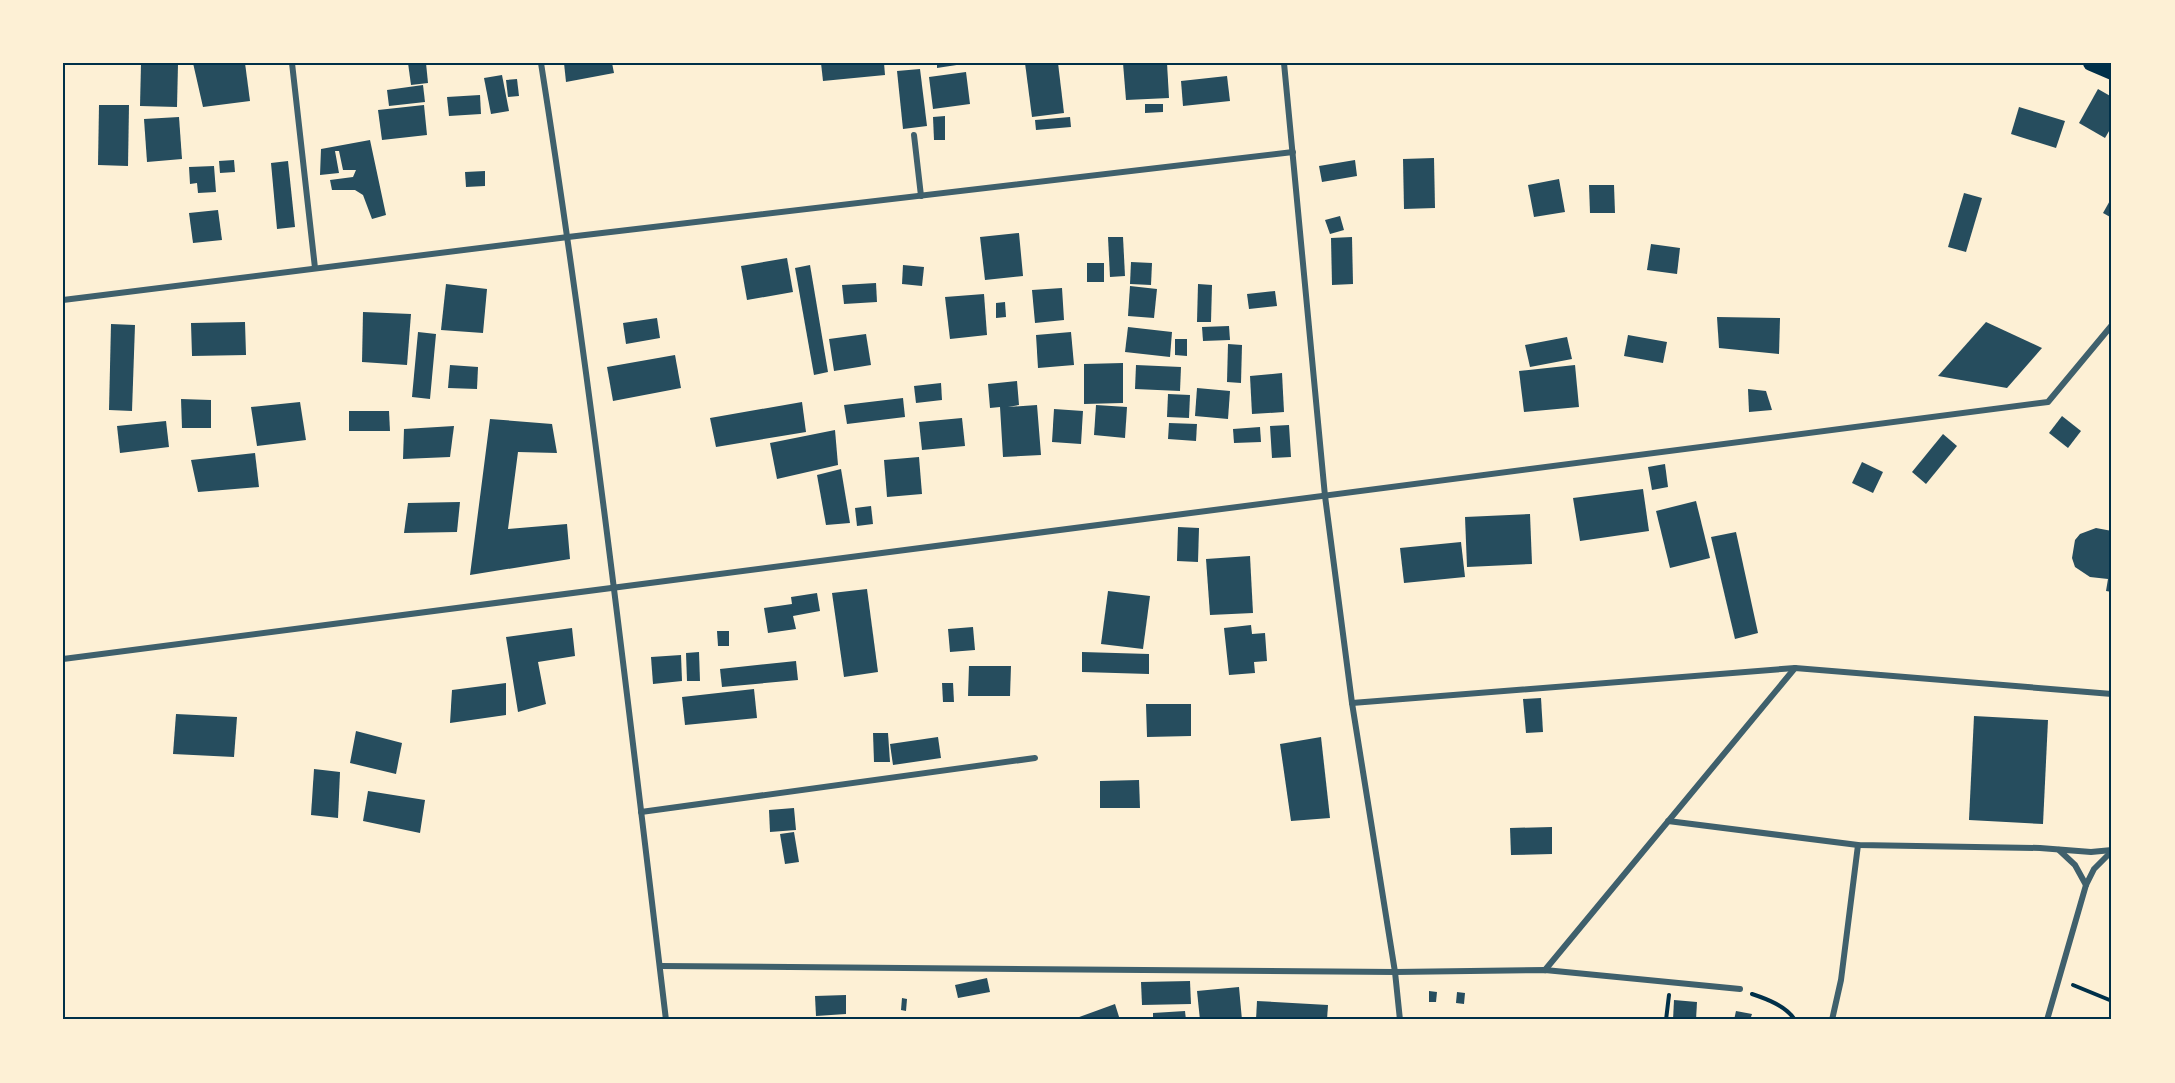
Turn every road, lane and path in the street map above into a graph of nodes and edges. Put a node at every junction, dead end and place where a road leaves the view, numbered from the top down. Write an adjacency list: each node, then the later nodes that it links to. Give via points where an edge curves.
1 (292, 63): 10 (street)
2 (541, 63): 9 (street)
3 (1284, 63): 7 (street)
4 (2091, 63): 5 (highway)
5 (2112, 72)
6 (914, 135): 8 (street)
7 (1293, 152): 8 (street); 13 (street)
8 (921, 196): 9 (street)
9 (568, 237): 10 (street); 14 (street)
10 (315, 268): 11 (street)
11 (63, 300)
12 (2112, 325): 13 (street, via 2048,402)
13 (1325, 496): 14 (street); 18 (street)
14 (614, 586): 15 (street); 20 (street)
15 (63, 659)
16 (1795, 668): 17 (street); 18 (street); 21 (street)
17 (2112, 694)
18 (1352, 703): 28 (street)
19 (1035, 758): 20 (street)
20 (641, 813): 26 (street)
21 (1668, 821): 22 (street); 27 (street)
22 (1858, 845): 23 (street); 37 (street, via 1841,980)
23 (2040, 848): 24 (street); 25 (street, via 2059,850 2075,865)
24 (2112, 850): 25 (street, via 2094,869)
25 (2086, 885): 29 (street)
26 (660, 966): 28 (street); 33 (street)
27 (1545, 970): 28 (street); 30 (street)
28 (1395, 972): 34 (street)
29 (2058, 978): 32 (path); 38 (street)
30 (1670, 982): 31 (street); 35 (path)
31 (1740, 989): 36 (path, via 1767,999 1791,1013)
32 (2112, 1001)
33 (666, 1020)
34 (1400, 1020)
35 (1666, 1020)
36 (1795, 1020)
37 (1832, 1020)
38 (2047, 1020)

